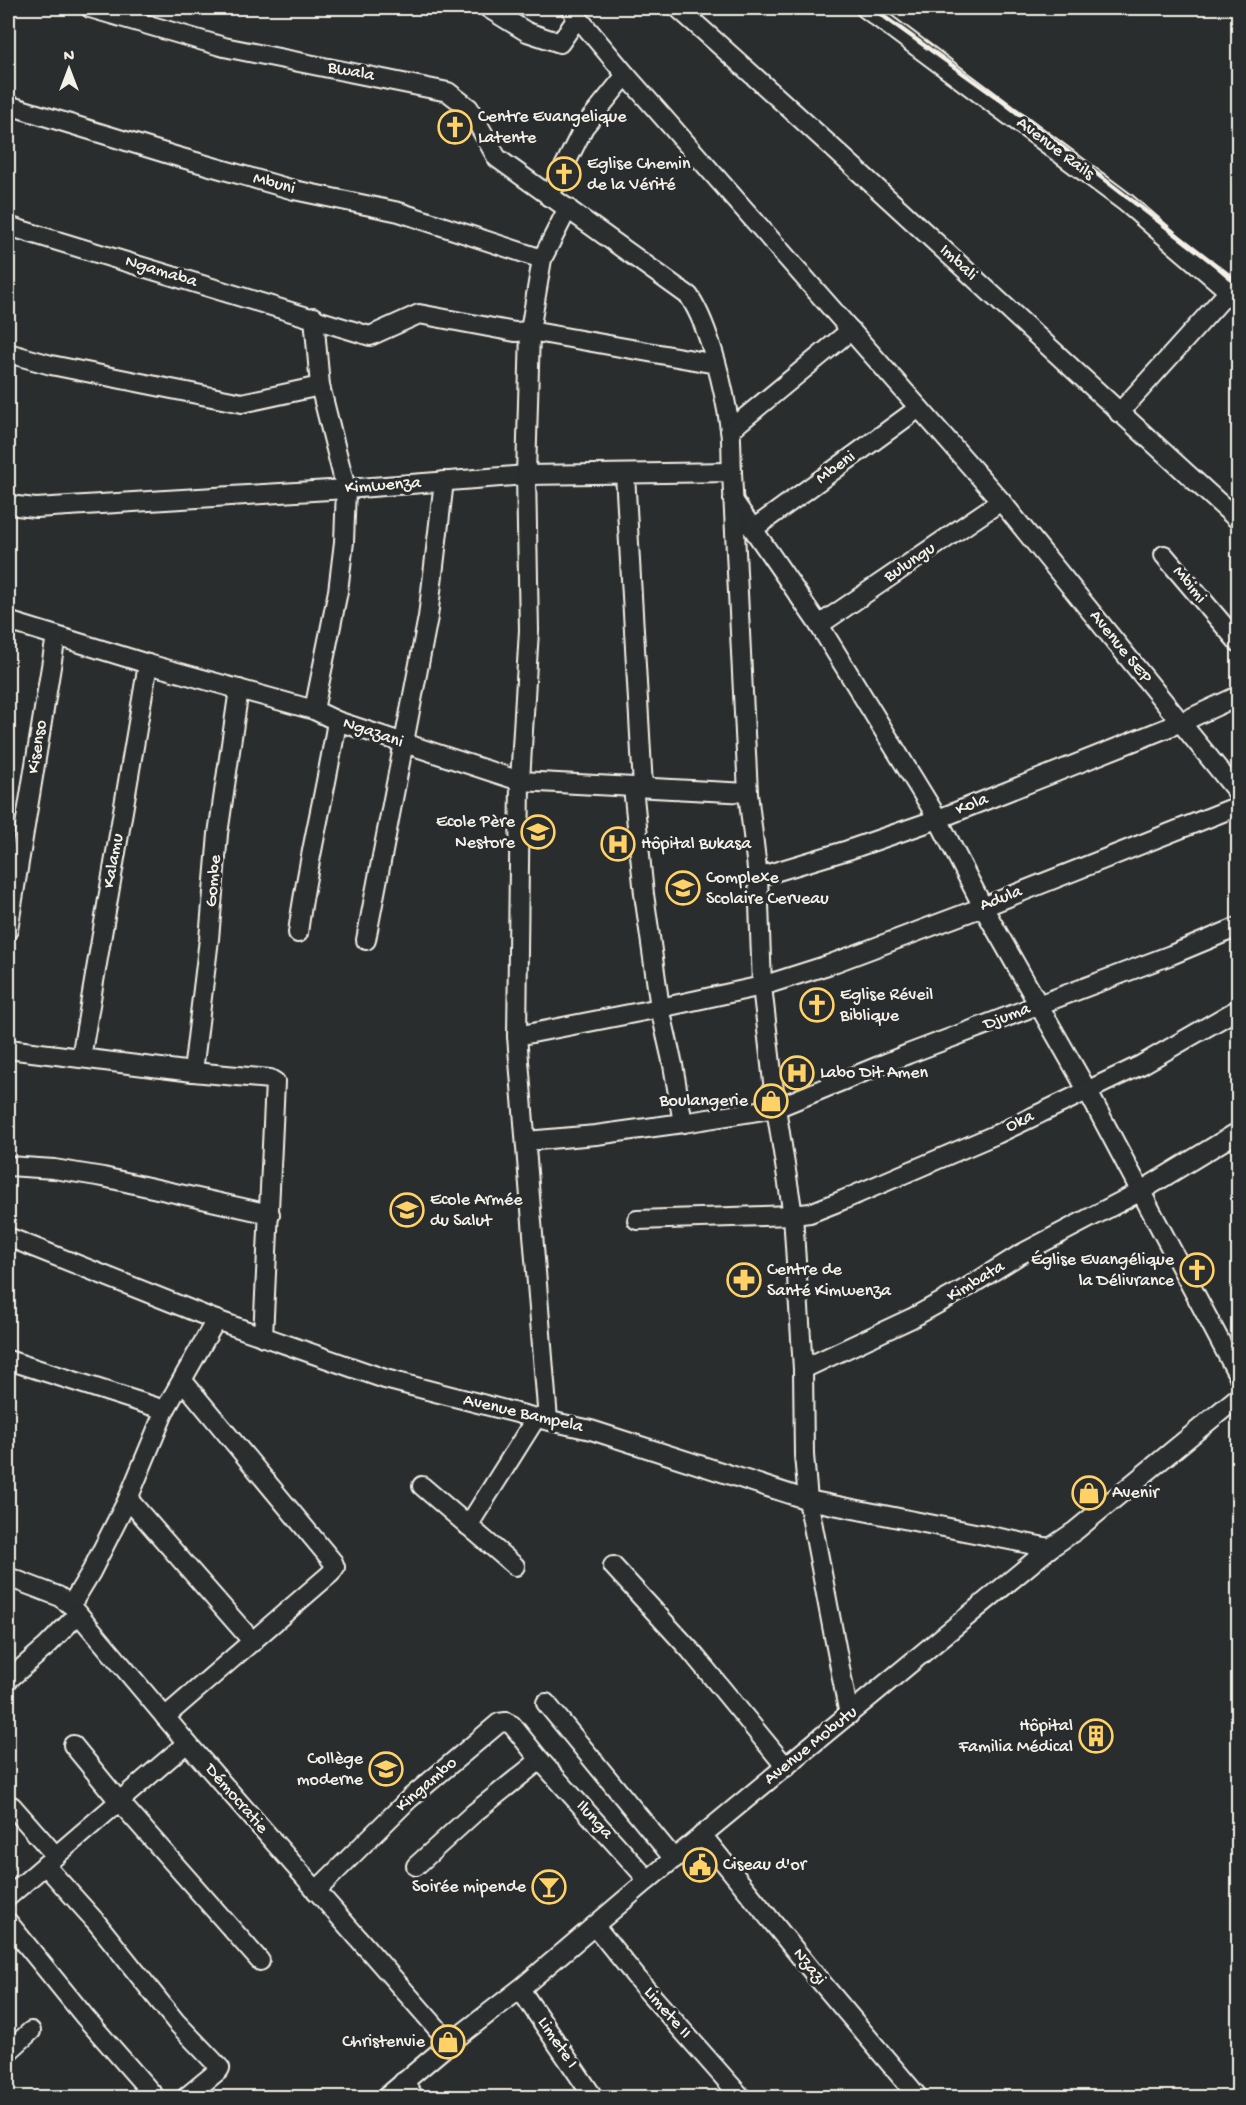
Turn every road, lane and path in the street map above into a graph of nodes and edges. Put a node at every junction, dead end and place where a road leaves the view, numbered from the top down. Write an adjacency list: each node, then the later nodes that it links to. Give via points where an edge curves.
1 (90, 8): 8 (street, Bwala, via 224,47 448,92 469,108 497,158)
2 (488, 8): 5 (street, via 527,32 560,43)
3 (678, 8): 20 (street, Imbali)
4 (865, 8): 12 (street, Avenue Rails, via 1125,202)
5 (574, 12): 6 (street, Avenue SEP)
6 (626, 75): 8 (street, via 584,127); 14 (street, Avenue SEP)
7 (8, 105): 11 (street, Mbuni, via 294,190 399,212)
8 (549, 197): 9 (street, Bwala)
9 (568, 208): 11 (street); 17 (street, Bwala, via 689,296)
10 (8, 226): 13 (street, Ngamaba)
11 (542, 259): 15 (street)
12 (1234, 295): 20 (street)
13 (314, 317): 15 (street, Ngamaba, via 370,336 419,314 514,332); 18 (street)
14 (851, 330): 19 (street, Avenue SEP); 21 (street)
15 (530, 331): 17 (street, Ngamaba); 24 (street)
16 (8, 353): 18 (street, via 242,403)
17 (716, 364): 21 (street, Bwala)
18 (320, 386): 26 (street)
19 (919, 408): 28 (street, Avenue SEP); 31 (street, Mbeni)
20 (1119, 413): 30 (street, Imbali)
21 (730, 430): 22 (street, Bwala)
22 (732, 472): 23 (street, Kimwenza); 27 (street)
23 (625, 474): 24 (street, Kimwenza); 45 (street)
24 (526, 475): 25 (street, Kimwenza); 44 (street, via 529,630)
25 (444, 481): 26 (street, Kimwenza); 43 (street, via 429,617)
26 (346, 489): 29 (street, Kimwenza, via 36,508); 40 (street, via 338,591)
27 (732, 499): 31 (street); 46 (street)
28 (1001, 501): 34 (street, Bulungu); 42 (street, Avenue SEP)
29 (8, 505)
30 (1239, 520)
31 (753, 529): 34 (street)
32 (1164, 555): 36 (street, Mbimi)
33 (8, 621): 35 (street, Ngazani)
34 (819, 625): 49 (street)
35 (56, 636): 37 (street, Ngazani); 53 (street, Kisenso)
36 (1239, 642)
37 (148, 664): 38 (street, Ngazani); 62 (street, Kalamu)
38 (239, 689): 40 (street, Ngazani); 63 (street, Gombe, via 218,834)
39 (1239, 696): 42 (street, Kola)
40 (314, 710): 41 (street, Ngazani)
41 (337, 721): 43 (street, Ngazani); 54 (street)
42 (1182, 722): 47 (street, Avenue SEP); 49 (street, Kola)
43 (403, 743): 44 (street, Ngazani); 55 (street)
44 (520, 781): 45 (street, Ngazani); 60 (street)
45 (638, 788): 46 (street, Ngazani); 58 (street, via 644,894)
46 (748, 793): 50 (street)
47 (1239, 793)
48 (1239, 806): 51 (street, Adula)
49 (938, 819): 50 (street, Kola); 51 (street)
50 (758, 877): 56 (street)
51 (982, 907): 56 (street, Adula); 57 (street)
52 (1239, 927): 57 (street, Djuma)
53 (8, 930)
54 (298, 933)
55 (366, 940)
56 (762, 986): 58 (street, Adula); 65 (street)
57 (1039, 1005): 64 (street); 65 (street, Djuma)
58 (660, 1008): 60 (street, Adula); 66 (street)
59 (1239, 1009): 64 (street, Oka, via 1141,1065)
60 (517, 1036): 68 (street)
61 (8, 1049): 62 (street)
62 (81, 1058): 63 (street)
63 (193, 1072): 71 (street, via 275,1082)
64 (1087, 1090): 70 (street); 72 (street, Oka, via 903,1176 810,1213)
65 (776, 1108): 66 (street, Djuma); 72 (street)
66 (682, 1123): 68 (street, Djuma)
67 (1239, 1132): 70 (street, Kimbata)
68 (526, 1141): 83 (street)
69 (8, 1166): 71 (street, via 103,1177)
70 (1141, 1191): 78 (street, Kimbata, via 1019,1255 912,1318); 79 (street)
71 (270, 1214): 76 (street)
72 (793, 1215): 73 (street, Oka); 78 (street)
73 (637, 1220)
74 (8, 1237): 75 (street, Avenue Bampela)
75 (216, 1320): 76 (street, Avenue Bampela); 80 (street)
76 (263, 1337): 83 (street, Avenue Bampela, via 385,1379)
77 (8, 1360): 82 (street)
78 (803, 1369): 86 (street)
79 (1239, 1375)
80 (183, 1381): 82 (street); 93 (street, via 333,1562 330,1574)
81 (1239, 1397): 88 (street, Avenue Mobutu)
82 (165, 1410): 85 (street)
83 (542, 1419): 86 (street, Avenue Bampela, via 612,1436); 87 (street)
84 (422, 1486): 87 (street)
85 (128, 1499): 92 (street); 93 (street)
86 (808, 1500): 88 (street, Avenue Bampela); 96 (street)
87 (468, 1526): 89 (street)
88 (1050, 1548): 96 (street, Avenue Mobutu)
89 (515, 1566)
90 (613, 1566): 101 (street, via 690,1650)
91 (8, 1577): 92 (street, Démocratie, via 58,1596)
92 (75, 1609): 94 (street, via 47,1646); 97 (street, Démocratie)
93 (253, 1642): 97 (street)
94 (8, 1680)
95 (546, 1703): 105 (street)
96 (849, 1715): 101 (street, Avenue Mobutu)
97 (165, 1717): 98 (street, Démocratie)
98 (187, 1743): 102 (street); 109 (street, Démocratie)
99 (73, 1745): 102 (street)
100 (540, 1760): 107 (street); 108 (street, Ilunga); 109 (street, Kingambo, via 512,1725 500,1723 409,1799)
101 (786, 1767): 104 (street, Avenue Mobutu)
102 (118, 1800): 106 (street); 113 (street)
103 (12, 1806): 106 (street)
104 (702, 1835): 105 (street, Avenue Mobutu); 125 (street, Nzazi)
105 (674, 1859): 108 (street, Avenue Mobutu)
106 (50, 1860): 110 (street); 120 (street, via 176,2022 220,2068)
107 (416, 1866)
108 (648, 1880): 112 (street, Avenue Mobutu)
109 (316, 1891): 116 (street, Démocratie)
110 (8, 1896)
111 (8, 1922): 119 (street)
112 (595, 1926): 114 (street, Avenue Mobutu); 124 (street, Limete II)
113 (260, 1961)
114 (520, 1989): 116 (street, Avenue Mobutu); 123 (street, Limete I)
115 (31, 2031): 117 (street)
116 (450, 2043): 118 (street, Avenue Mobutu)
117 (8, 2052)
118 (403, 2082): 121 (street, Avenue Mobutu); 122 (street)
119 (156, 2097)
120 (185, 2097)
121 (385, 2097)
122 (415, 2097)
123 (594, 2097)
124 (742, 2097)
125 (919, 2097)

